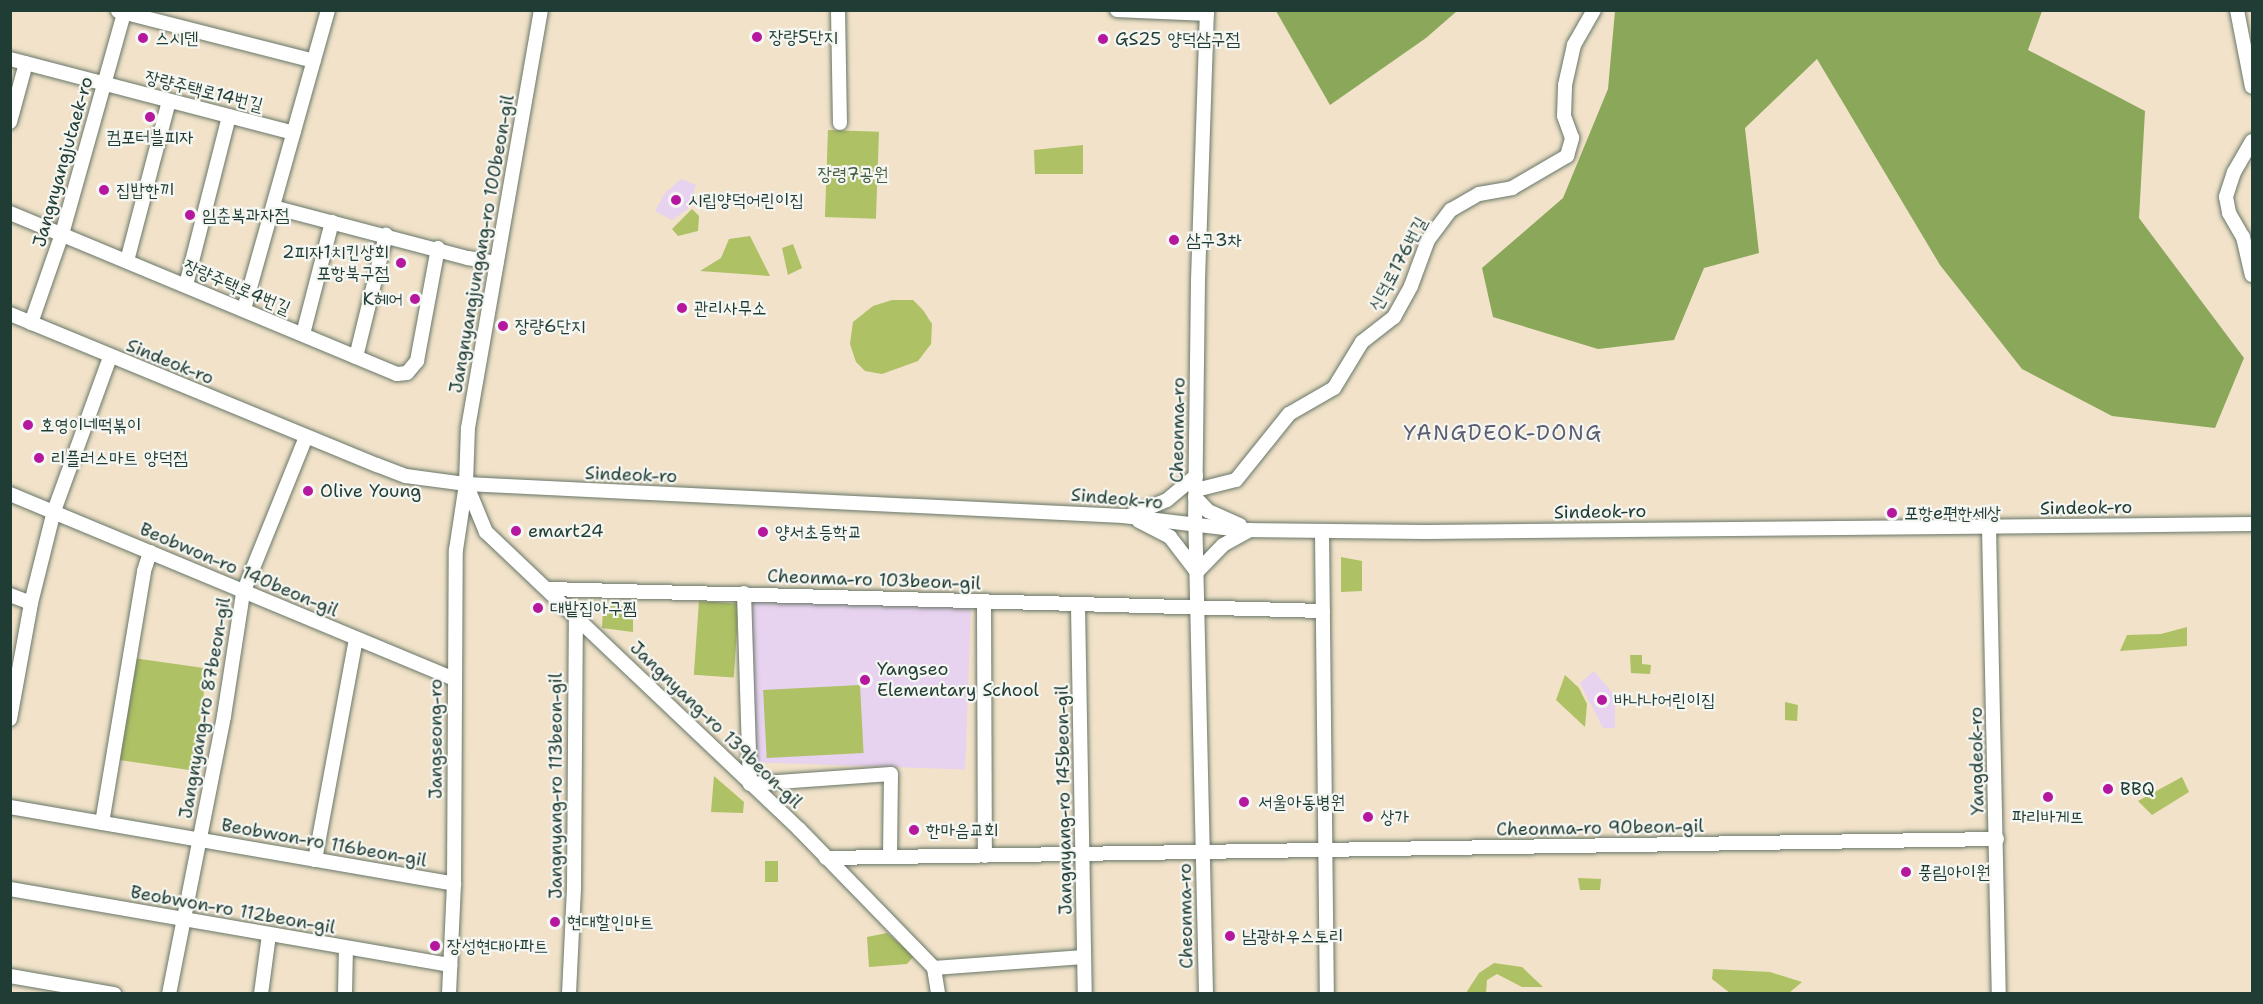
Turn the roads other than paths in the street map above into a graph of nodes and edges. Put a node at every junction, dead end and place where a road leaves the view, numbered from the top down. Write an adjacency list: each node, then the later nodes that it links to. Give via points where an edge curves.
1 (328, 10): 10 (street)
2 (541, 10): 27 (street, Jangnyangjungang-ro 100beon-gil)
3 (838, 10): 17 (street)
4 (1117, 10): 8 (street)
5 (1594, 10): 38 (street, 신덕로176번길, via 1574,45 1566,85 1564,116 1572,138 1567,156 1512,188 1469,197 1450,210 1428,240 1412,286 1394,317 1362,342 1334,388 1289,414 1236,480)
6 (2237, 10): 13 (street)
7 (122, 11): 10 (street); 12 (street, Jangnyangjutaek-ro)
8 (1207, 12): 38 (street, Cheonma-ro)
9 (10, 59): 11 (street, 장량주택로14번길)
10 (314, 61): 18 (street)
11 (26, 63): 12 (street, 장량주택로14번길); 16 (street)
12 (104, 84): 14 (street, 장량주택로14번길); 23 (street, Jangnyangjutaek-ro)
13 (2253, 87)
14 (169, 100): 15 (street, 장량주택로14번길); 26 (street)
15 (229, 116): 18 (street, 장량주택로14번길); 29 (street)
16 (10, 122)
17 (840, 123)
18 (294, 133): 20 (street)
19 (2253, 141): 28 (street, via 2234,172 2226,197)
20 (273, 207): 22 (street); 30 (street)
21 (10, 213): 23 (street, 장량주택로4번길)
22 (332, 222): 24 (street); 33 (street)
23 (62, 234): 26 (street, 장량주택로4번길); 32 (street, Jangnyangjutaek-ro)
24 (386, 235): 25 (street); 35 (street)
25 (438, 248): 27 (street); 35 (street, 장량주택로4번길, via 417,361 407,374 397,374)
26 (127, 261): 29 (street, 장량주택로4번길)
27 (497, 262): 37 (street, Jangnyangjungang-ro 100beon-gil, via 468,428)
28 (2253, 275)
29 (186, 285): 30 (street, 장량주택로4번길)
30 (244, 309): 33 (street, 장량주택로4번길)
31 (10, 314): 32 (street, Sindeok-ro)
32 (31, 323): 34 (street, Sindeok-ro)
33 (303, 334): 35 (street, 장량주택로4번길)
34 (110, 357): 36 (street, Sindeok-ro); 40 (street)
35 (356, 357)
36 (306, 437): 37 (street, Sindeok-ro, via 406,476); 50 (street, Jangnyang-ro 87beon-gil)
37 (466, 484): 41 (street, Sindeok-ro); 49 (street, Jangnyang-ro 139beon-gil, via 486,532); 60 (street, Jangseong-ro, via 456,550)
38 (1196, 488): 41 (street); 43 (street, Cheonma-ro); 45 (street, via 1208,511)
39 (10, 494): 40 (street, Beobwon-ro 140beon-gil)
40 (54, 511): 47 (street, Beobwon-ro 140beon-gil); 53 (street)
41 (1128, 516): 43 (street, Sindeok-ro); 48 (street, via 1170,537)
42 (2253, 524): 44 (street, Sindeok-ro)
43 (1195, 525): 45 (street, Sindeok-ro); 48 (street, Cheonma-ro)
44 (1989, 527): 46 (street, Sindeok-ro); 66 (street, Yangdeok-ro)
45 (1250, 530): 46 (street, Sindeok-ro); 48 (street, via 1223,545)
46 (1322, 531): 57 (street)
47 (150, 552): 50 (street, Beobwon-ro 140beon-gil); 65 (street)
48 (1197, 572): 56 (street, Cheonma-ro)
49 (549, 589): 51 (street, Cheonma-ro 103beon-gil); 58 (street, Jangnyang-ro 139beon-gil)
50 (243, 593): 59 (street, Beobwon-ro 140beon-gil); 67 (street, Jangnyang-ro 87beon-gil)
51 (744, 593): 54 (street, Cheonma-ro 103beon-gil); 63 (street)
52 (10, 595): 53 (street)
53 (31, 603): 61 (street)
54 (984, 603): 55 (street, Cheonma-ro 103beon-gil); 71 (street)
55 (1078, 606): 56 (street, Cheonma-ro 103beon-gil); 70 (street, Jangnyang-ro 145beon-gil)
56 (1197, 610): 57 (street, Cheonma-ro 103beon-gil); 69 (street, Cheonma-ro)
57 (1323, 611): 68 (street)
58 (576, 615): 63 (street, Jangnyang-ro 139beon-gil); 89 (street, Jangnyang-ro 113beon-gil, via 574,888)
59 (356, 639): 60 (street, Beobwon-ro 140beon-gil); 74 (street)
60 (454, 679): 75 (street, Jangseong-ro)
61 (14, 688): 62 (street)
62 (10, 719)
63 (750, 784): 72 (street, via 891,774); 73 (street, Jangnyang-ro 139beon-gil)
64 (10, 807): 65 (street, Beobwon-ro 116beon-gil)
65 (102, 823): 67 (street, Beobwon-ro 116beon-gil)
66 (1997, 839): 68 (street, Cheonma-ro 90beon-gil); 94 (street, Yangdeok-ro)
67 (201, 840): 74 (street, Beobwon-ro 116beon-gil); 77 (street, Jangnyang-ro 87beon-gil)
68 (1326, 850): 69 (street, Cheonma-ro 90beon-gil); 93 (street)
69 (1203, 852): 70 (street, Cheonma-ro 90beon-gil); 92 (street, Cheonma-ro)
70 (1083, 854): 71 (street, Cheonma-ro 90beon-gil); 80 (street, Jangnyang-ro 145beon-gil)
71 (985, 856): 72 (street, Cheonma-ro 90beon-gil)
72 (890, 857): 73 (street, Cheonma-ro 90beon-gil)
73 (826, 858): 82 (street, Jangnyang-ro 139beon-gil)
74 (315, 860): 75 (street, Beobwon-ro 116beon-gil)
75 (454, 884): 81 (street, Jangseong-ro)
76 (10, 889): 77 (street, Beobwon-ro 112beon-gil)
77 (182, 919): 78 (street, Beobwon-ro 112beon-gil); 85 (street, Jangnyang-ro 87beon-gil)
78 (269, 935): 79 (street, Beobwon-ro 112beon-gil); 86 (street)
79 (346, 948): 81 (street, Beobwon-ro 112beon-gil); 87 (street)
80 (1084, 957): 82 (street); 91 (street, Jangnyang-ro 145beon-gil)
81 (450, 965): 88 (street, Jangseong-ro)
82 (934, 968): 90 (street)
83 (10, 976): 84 (street)
84 (114, 993)
85 (169, 993)
86 (261, 993)
87 (345, 993)
88 (449, 993)
89 (569, 993)
90 (938, 993)
91 (1085, 993)
92 (1206, 993)
93 (1327, 993)
94 (1999, 993)

